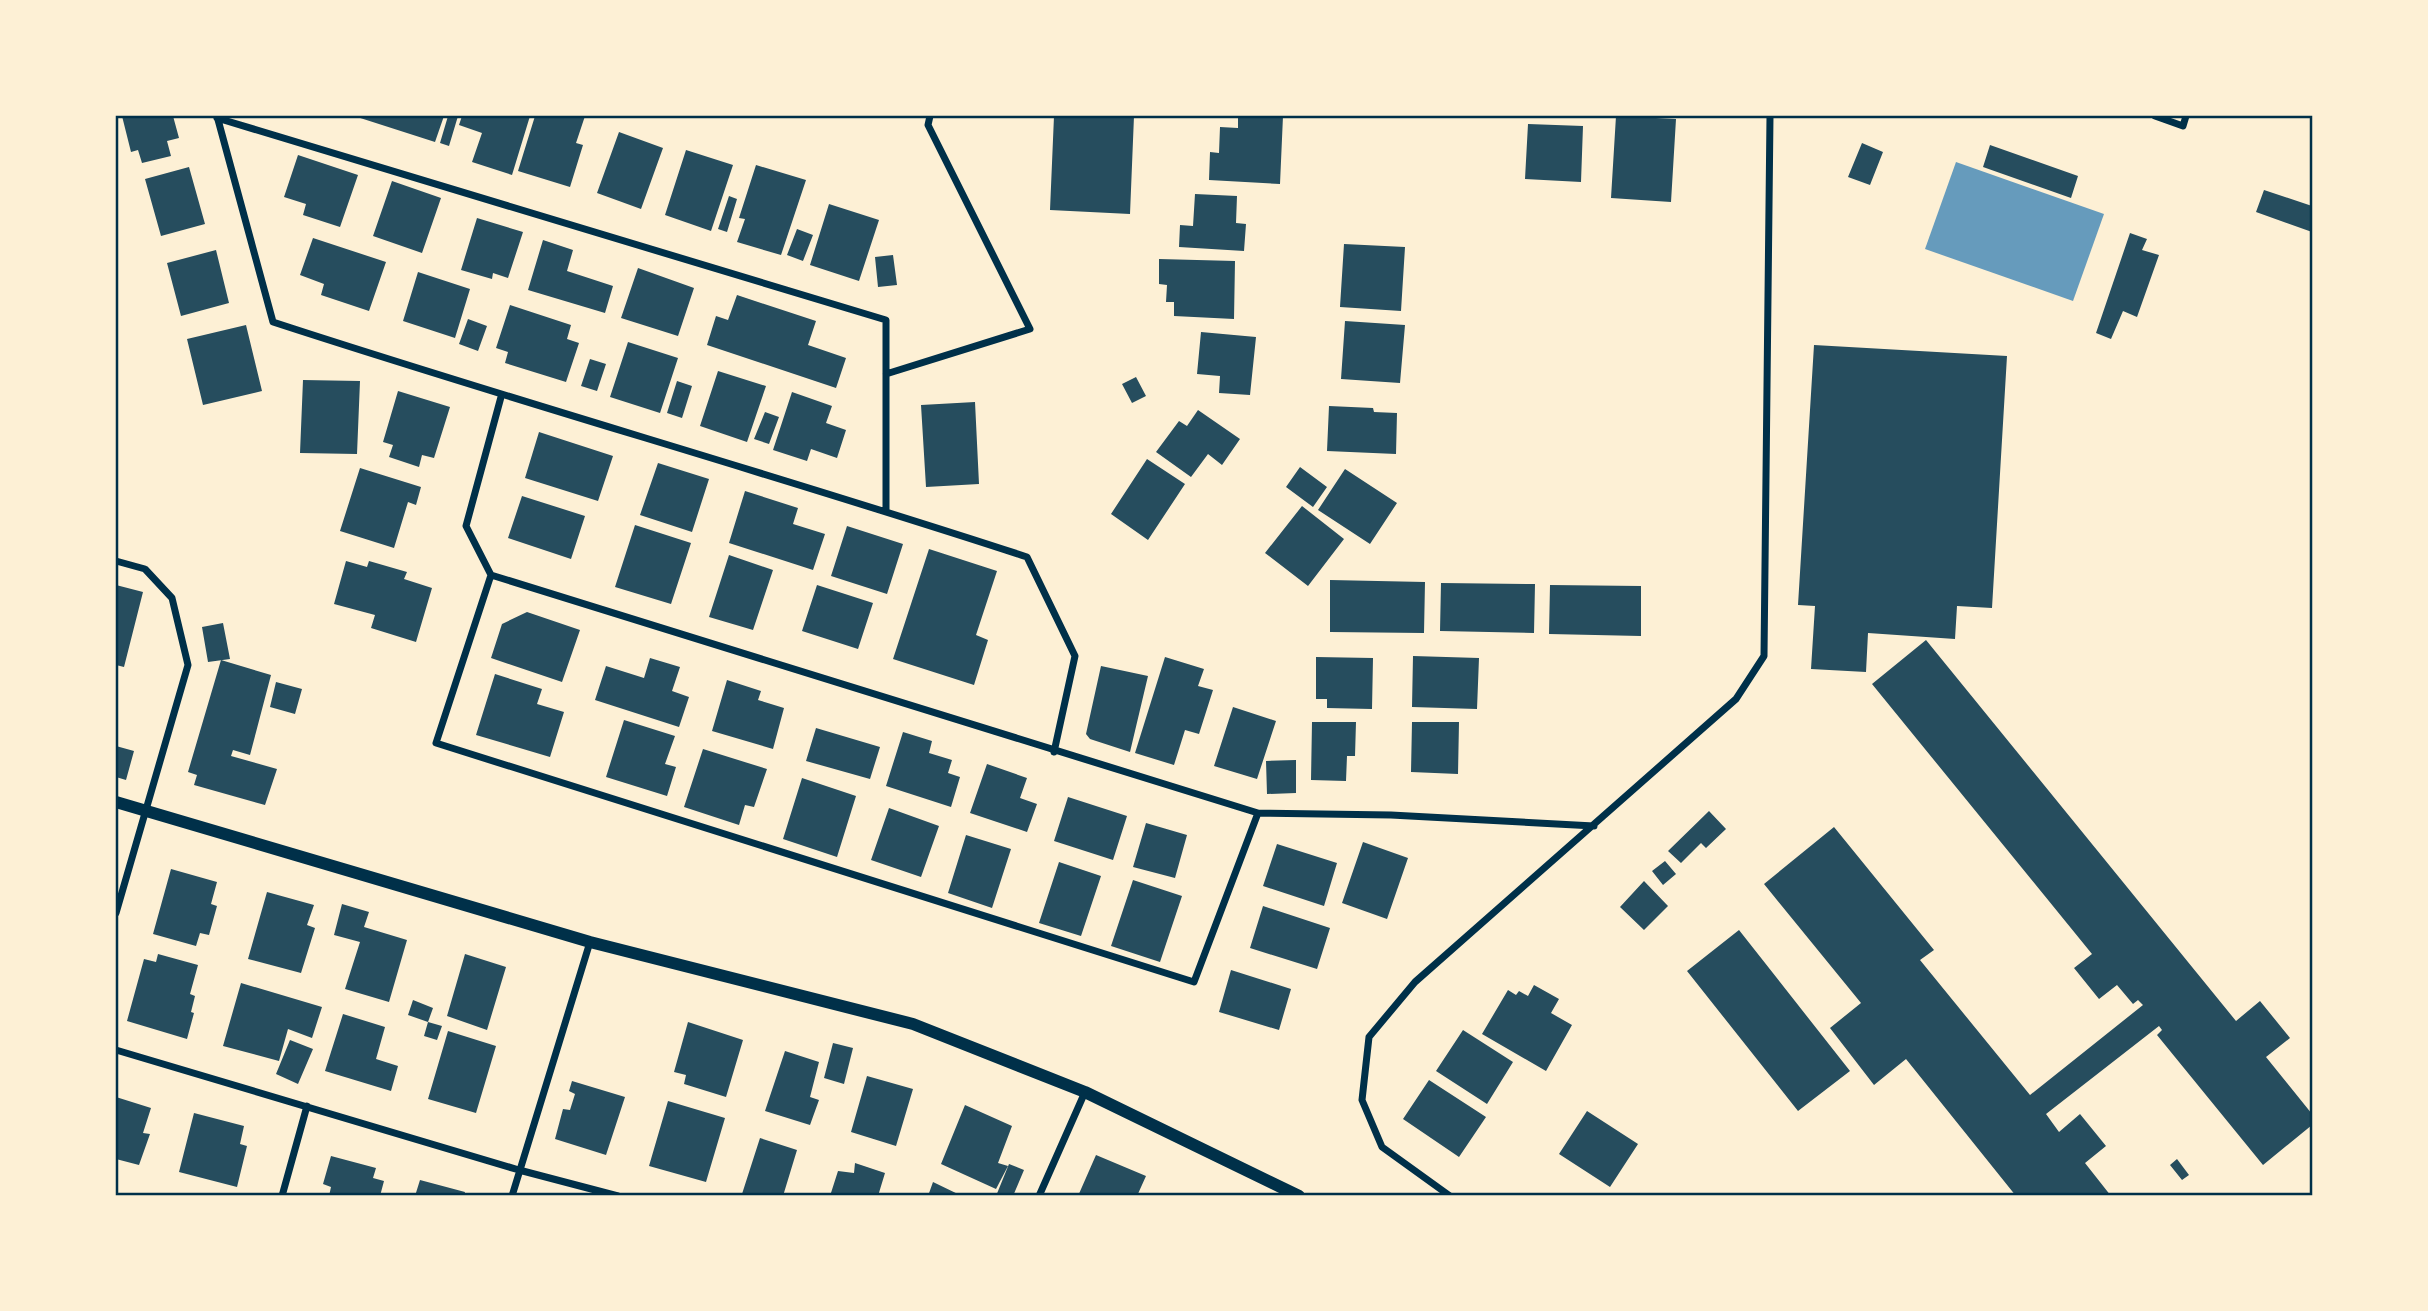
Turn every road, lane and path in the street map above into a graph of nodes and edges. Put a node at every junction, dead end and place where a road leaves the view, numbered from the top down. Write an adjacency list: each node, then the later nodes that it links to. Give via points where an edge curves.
1 (930, 116): 6 (street, via 928,125 1030,329)
2 (1770, 116): 15 (street, via 1764,656 1736,699)
3 (2155, 116): 4 (street, via 2183,126)
4 (2186, 116)
5 (217, 117): 6 (street, via 886,320); 7 (street, via 273,322)
6 (886, 374): 8 (street)
7 (501, 397): 8 (street); 10 (street, via 466,526)
8 (886, 510): 11 (street, via 1027,556 1075,656)
9 (116, 561): 13 (street, via 145,569 172,597 188,665)
10 (491, 575): 11 (street); 14 (street, via 436,743 1195,982)
11 (1054, 752): 14 (street)
12 (116, 802): 13 (street)
13 (147, 810): 16 (street); 17 (street)
14 (1258, 813): 15 (street)
15 (1594, 826): 27 (street, via 1415,982 1369,1037 1362,1100 1382,1147)
16 (116, 913)
17 (590, 942): 19 (street, via 913,1024); 21 (street)
18 (116, 1050): 20 (street)
19 (1085, 1092): 25 (street); 26 (street)
20 (307, 1105): 21 (street); 22 (street)
21 (519, 1170): 23 (street); 24 (street)
22 (282, 1195)
23 (512, 1195)
24 (618, 1195)
25 (1039, 1195)
26 (1299, 1195)
27 (1450, 1195)

